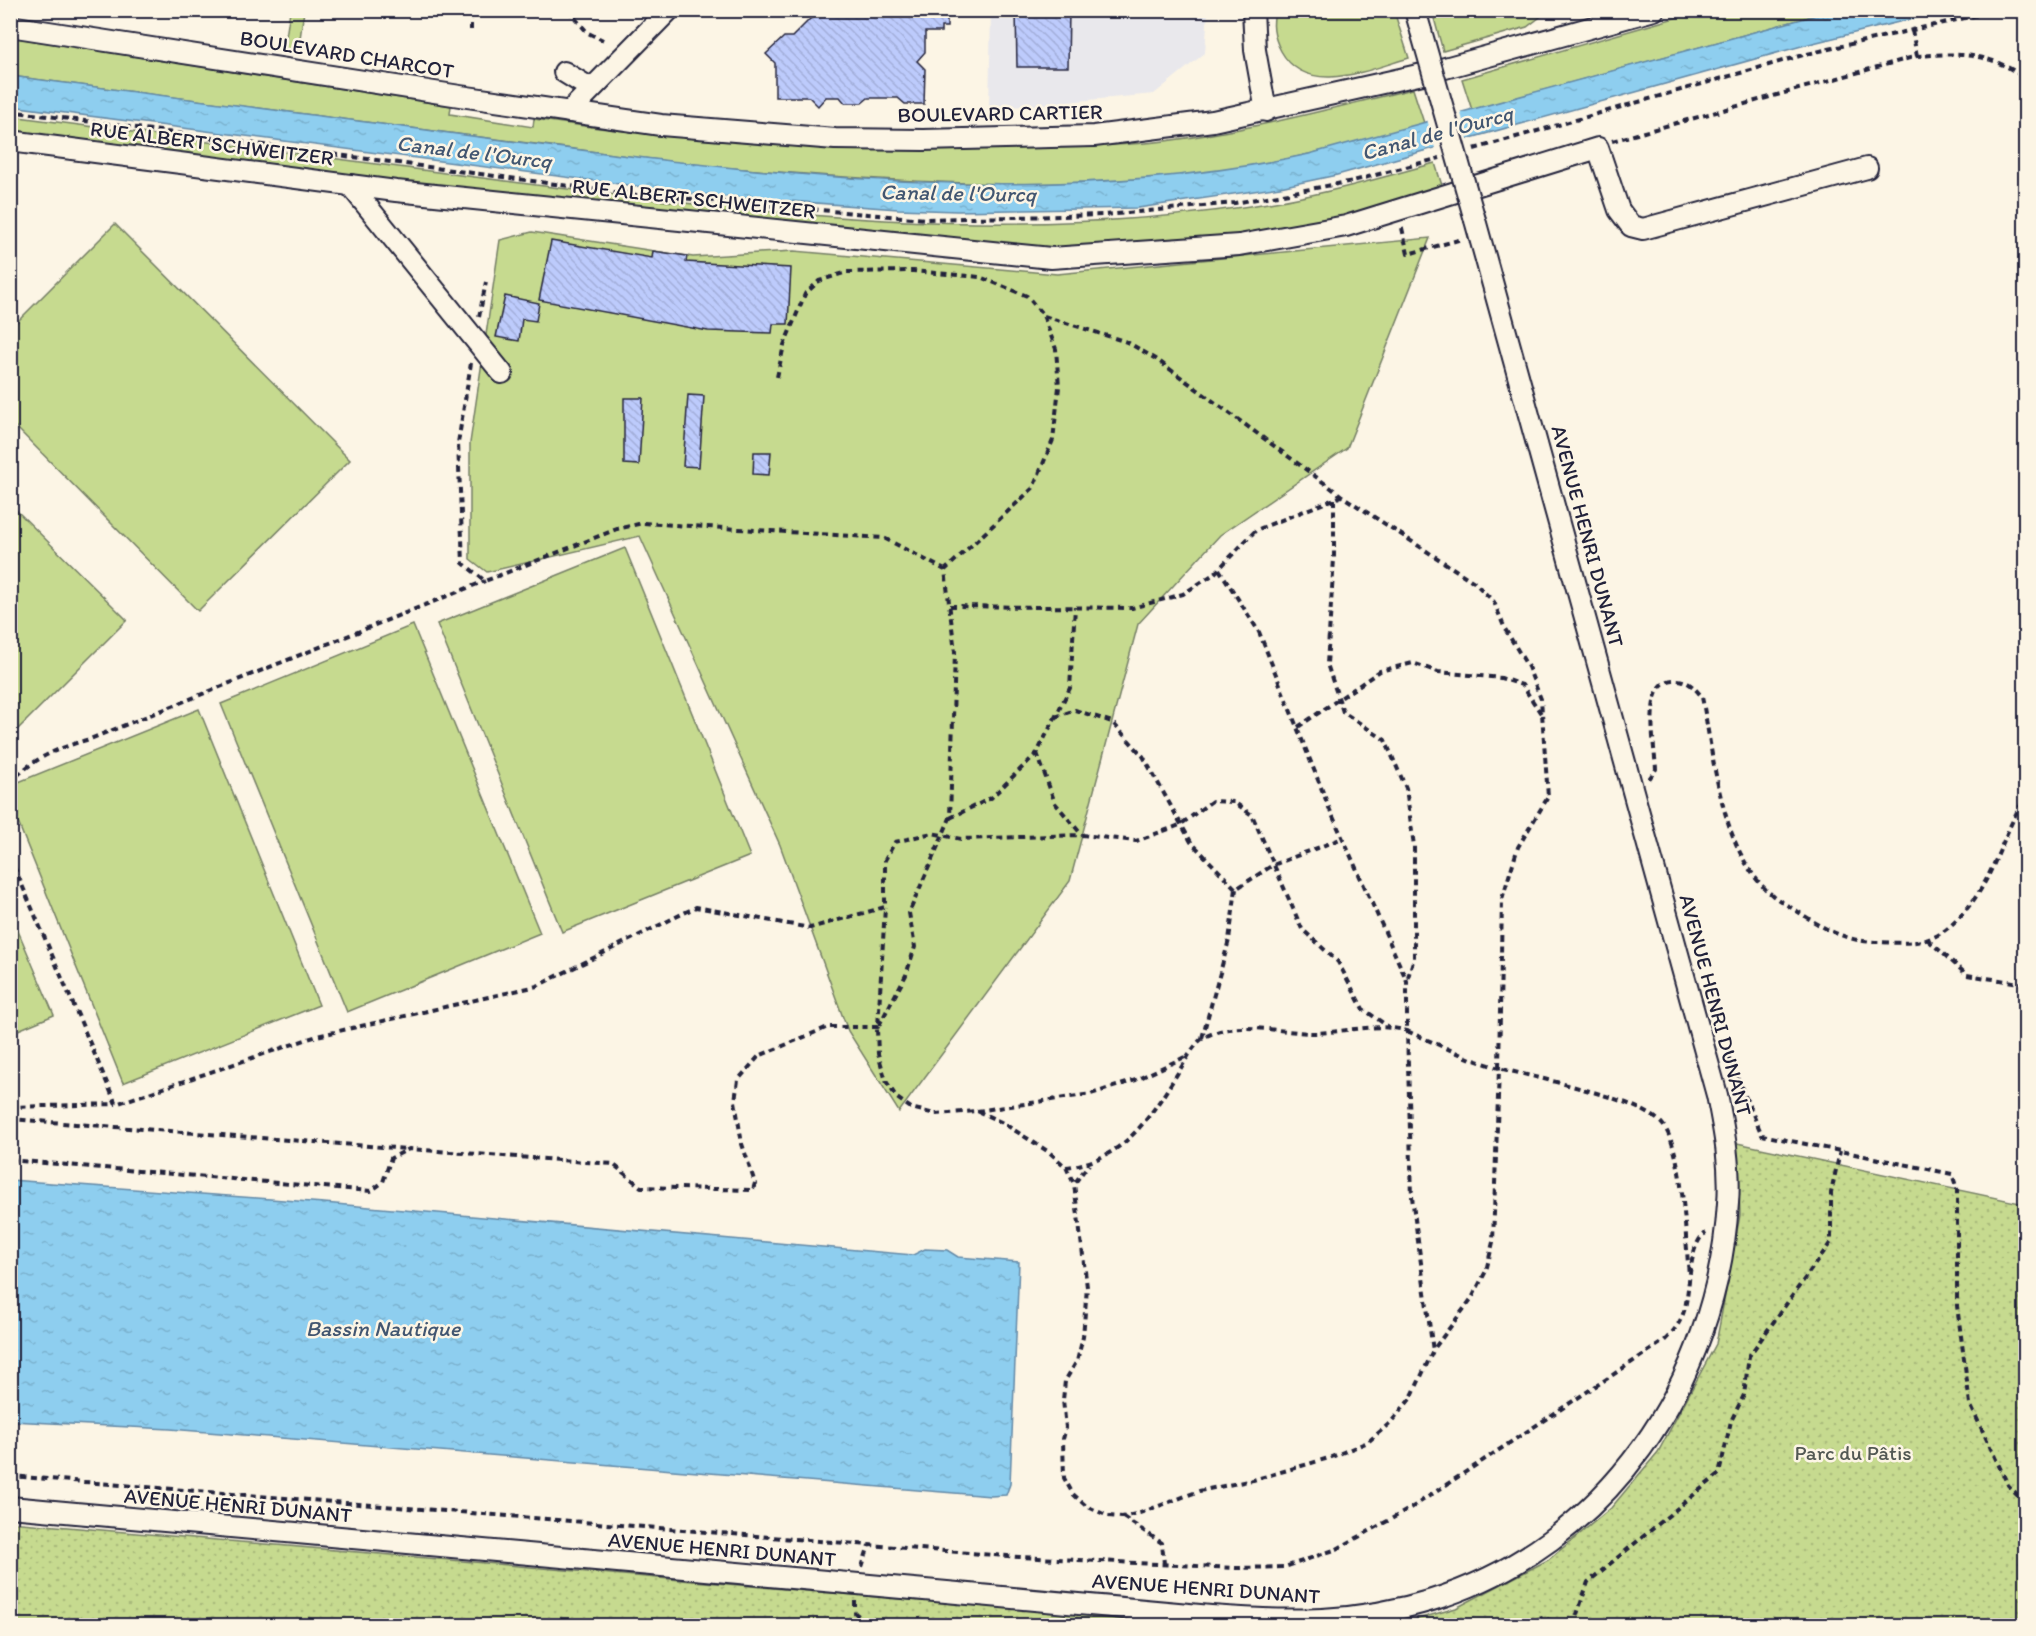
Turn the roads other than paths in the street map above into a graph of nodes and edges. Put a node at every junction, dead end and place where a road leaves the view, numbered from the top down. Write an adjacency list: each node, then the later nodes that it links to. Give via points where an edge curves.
1 (669, 10): 8 (street, via 657,33 624,67)
2 (1253, 10): 9 (street, via 1255,50)
3 (1654, 10): 5 (street, BOULEVARD CARTIER)
4 (1418, 16): 15 (street, AVENUE HENRI DUNANT, bridge, via 1469,225 1632,786 1724,1131 1728,1201 1716,1289 1698,1348 1672,1402 1640,1451 1592,1506 1549,1542 1472,1585 1390,1611 1325,1621 1271,1621)
5 (1601, 17): 9 (street, BOULEVARD CARTIER, via 1427,73)
6 (10, 26): 10 (street, BOULEVARD CHARCOT)
7 (564, 72): 8 (street)
8 (590, 88): 10 (street)
9 (1266, 111): 10 (street, BOULEVARD CARTIER, via 1160,130 1105,135 923,140 836,140 753,134)
10 (569, 112)
11 (10, 141): 13 (street, RUE ALBERT SCHWEITZER)
12 (1867, 168): 13 (street, RUE ALBERT SCHWEITZER, via 1642,229 1632,226 1619,210 1598,148 1346,226 1239,244 1051,258)
13 (350, 185): 14 (street)
14 (502, 373)
15 (10, 1507)

